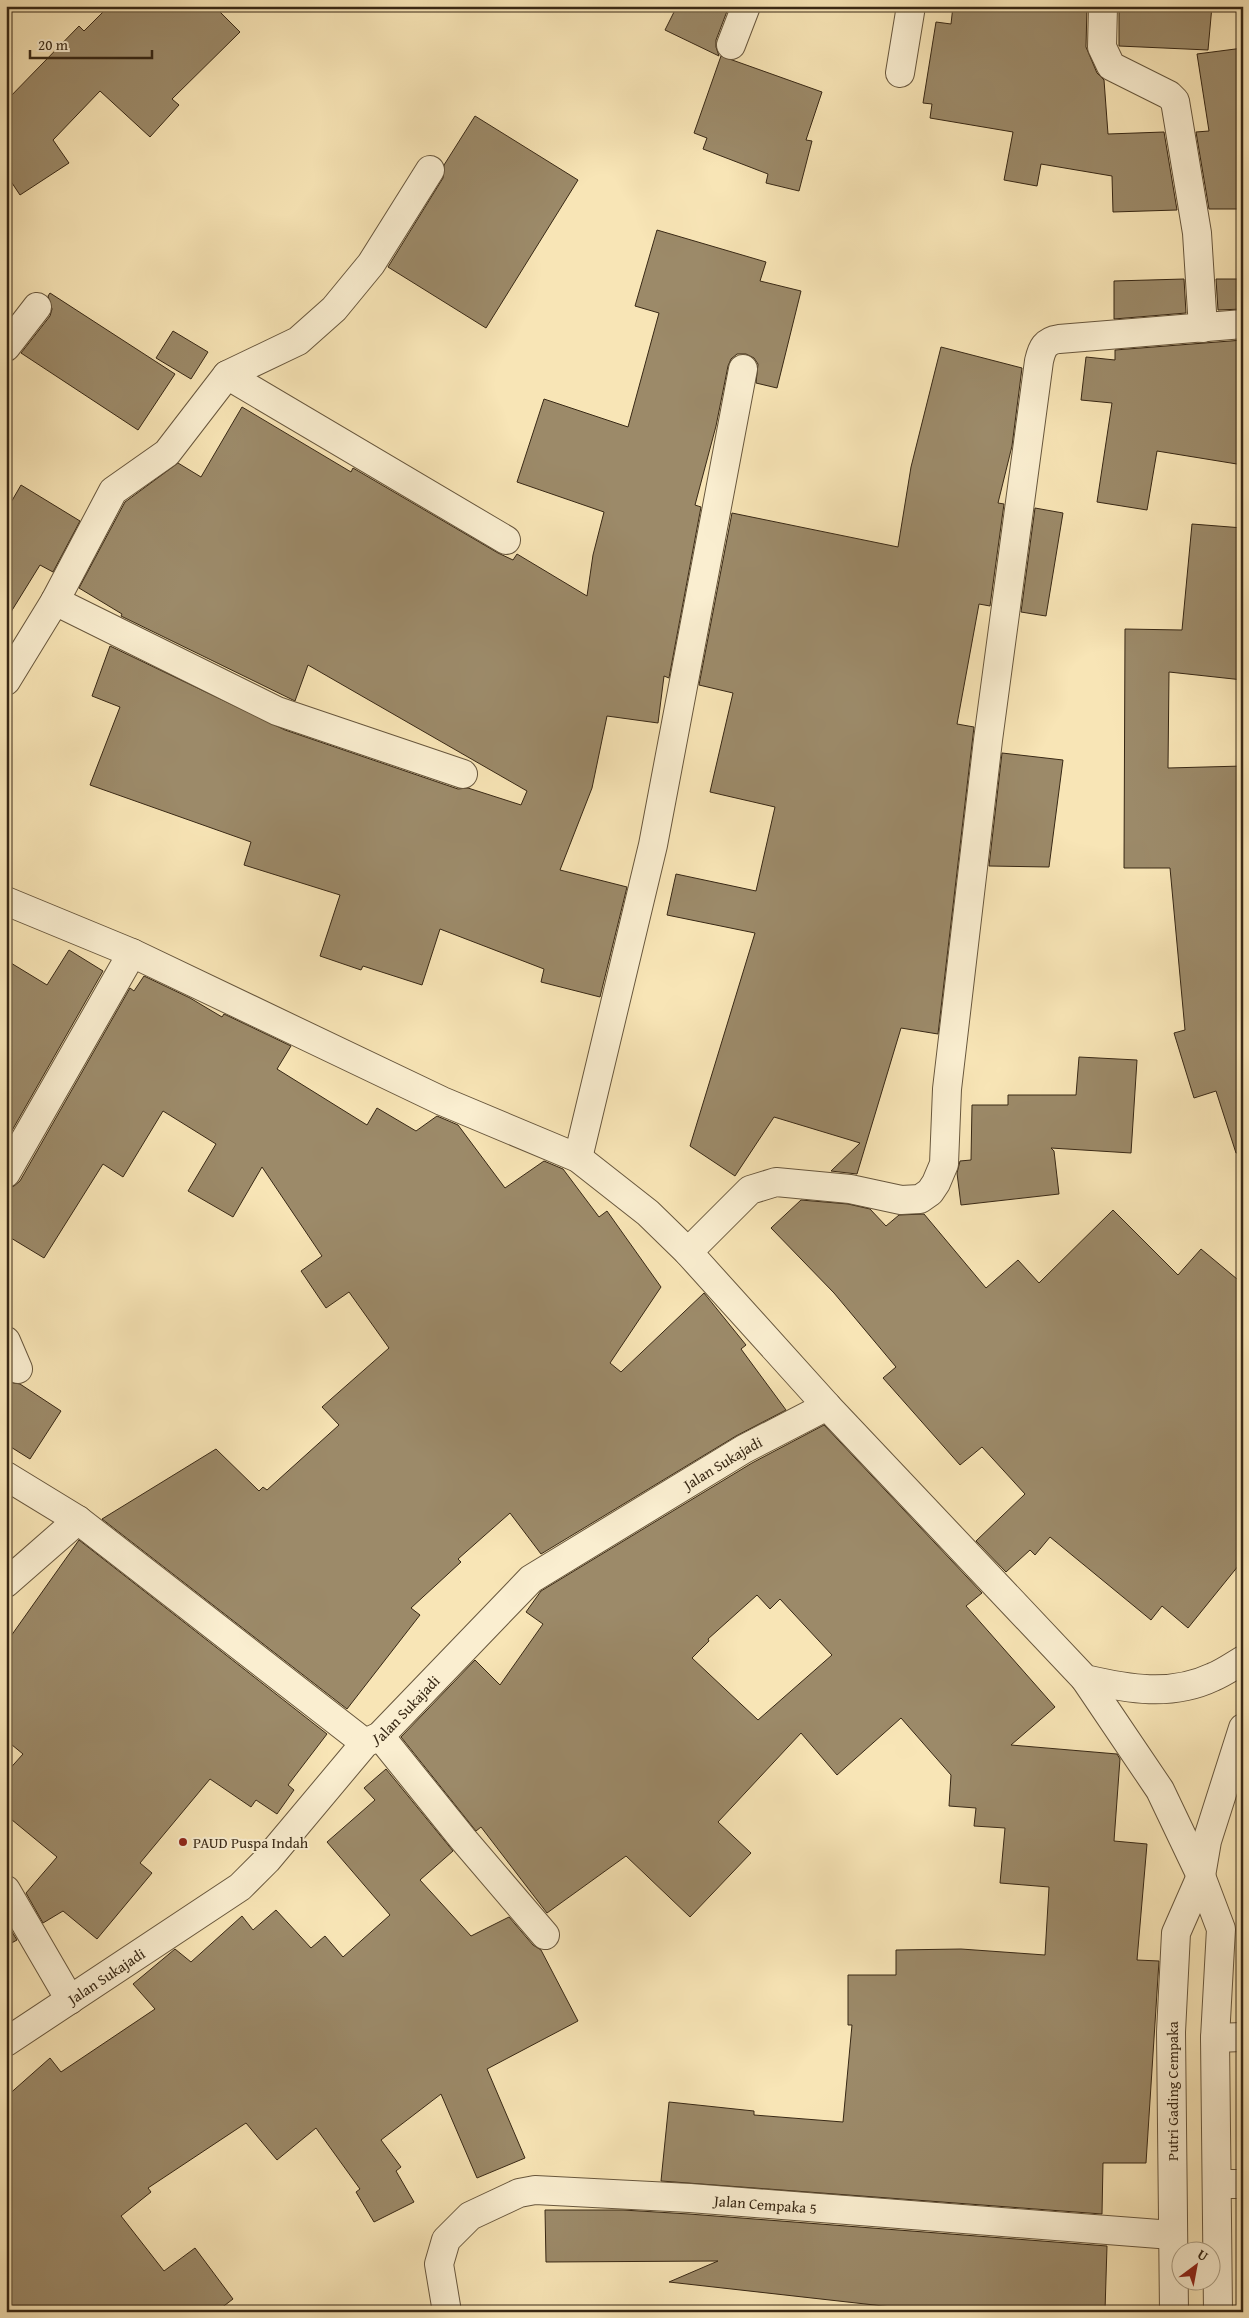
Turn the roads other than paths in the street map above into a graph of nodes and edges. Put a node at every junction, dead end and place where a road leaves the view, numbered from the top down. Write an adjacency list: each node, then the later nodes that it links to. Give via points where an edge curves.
1 (746, 6): 4 (street)
2 (911, 6): 5 (street)
3 (1103, 6): 9 (street, via 1102,47 1111,66 1175,101 1197,232)
4 (731, 45)
5 (900, 73)
6 (430, 170): 12 (street, via 371,264 334,309 298,341)
7 (37, 307): 10 (street)
8 (1243, 324): 9 (street)
9 (1203, 328): 21 (street, via 1059,338 1043,347 988,740 947,1089 944,1164 936,1183 920,1199 901,1200 850,1189 776,1182 763,1185 750,1190)
10 (6, 347)
11 (743, 369): 19 (street, via 653,845)
12 (227, 375): 13 (street); 14 (street, via 167,453 113,491)
13 (506, 540)
14 (55, 601): 15 (street); 16 (street, via 277,711)
15 (6, 681)
16 (463, 774)
17 (6, 901): 18 (street)
18 (132, 953): 19 (street, via 418,1090); 20 (street)
19 (578, 1158): 21 (street, via 648,1213)
20 (6, 1174)
21 (688, 1252): 24 (street)
22 (6, 1341): 23 (street)
23 (18, 1369)
24 (828, 1406): 29 (street); 31 (street, Jalan Sukajadi, via 744,1449 531,1579)
25 (6, 1476): 26 (street)
26 (78, 1520): 27 (street); 31 (street)
27 (6, 1583)
28 (1243, 1660): 29 (street, via 1213,1678 1188,1686 1128,1689)
29 (1085, 1679): 32 (street, via 1170,1808)
30 (1243, 1728): 32 (street, Putri Gading Cempaka, via 1207,1842)
31 (373, 1739): 34 (street); 35 (street, Jalan Sukajadi, via 267,1860 240,1886)
32 (1201, 1876): 37 (street, via 1221,1929); 40 (street, Putri Gading Cempaka, via 1176,1933 1171,2032)
33 (6, 1890): 35 (street)
34 (545, 1934)
35 (70, 2000): 38 (street, Jalan Sukajadi)
36 (1243, 2037): 37 (street)
37 (1215, 2038): 39 (street)
38 (6, 2042)
39 (1230, 2184): 43 (street)
40 (1172, 2235): 41 (street, Jalan Cempaka 5, via 690,2198 535,2190 519,2193 470,2216 446,2240 439,2264); 42 (street, Putri Gading Cempaka)
41 (447, 2312)
42 (1174, 2312)
43 (1218, 2312)

